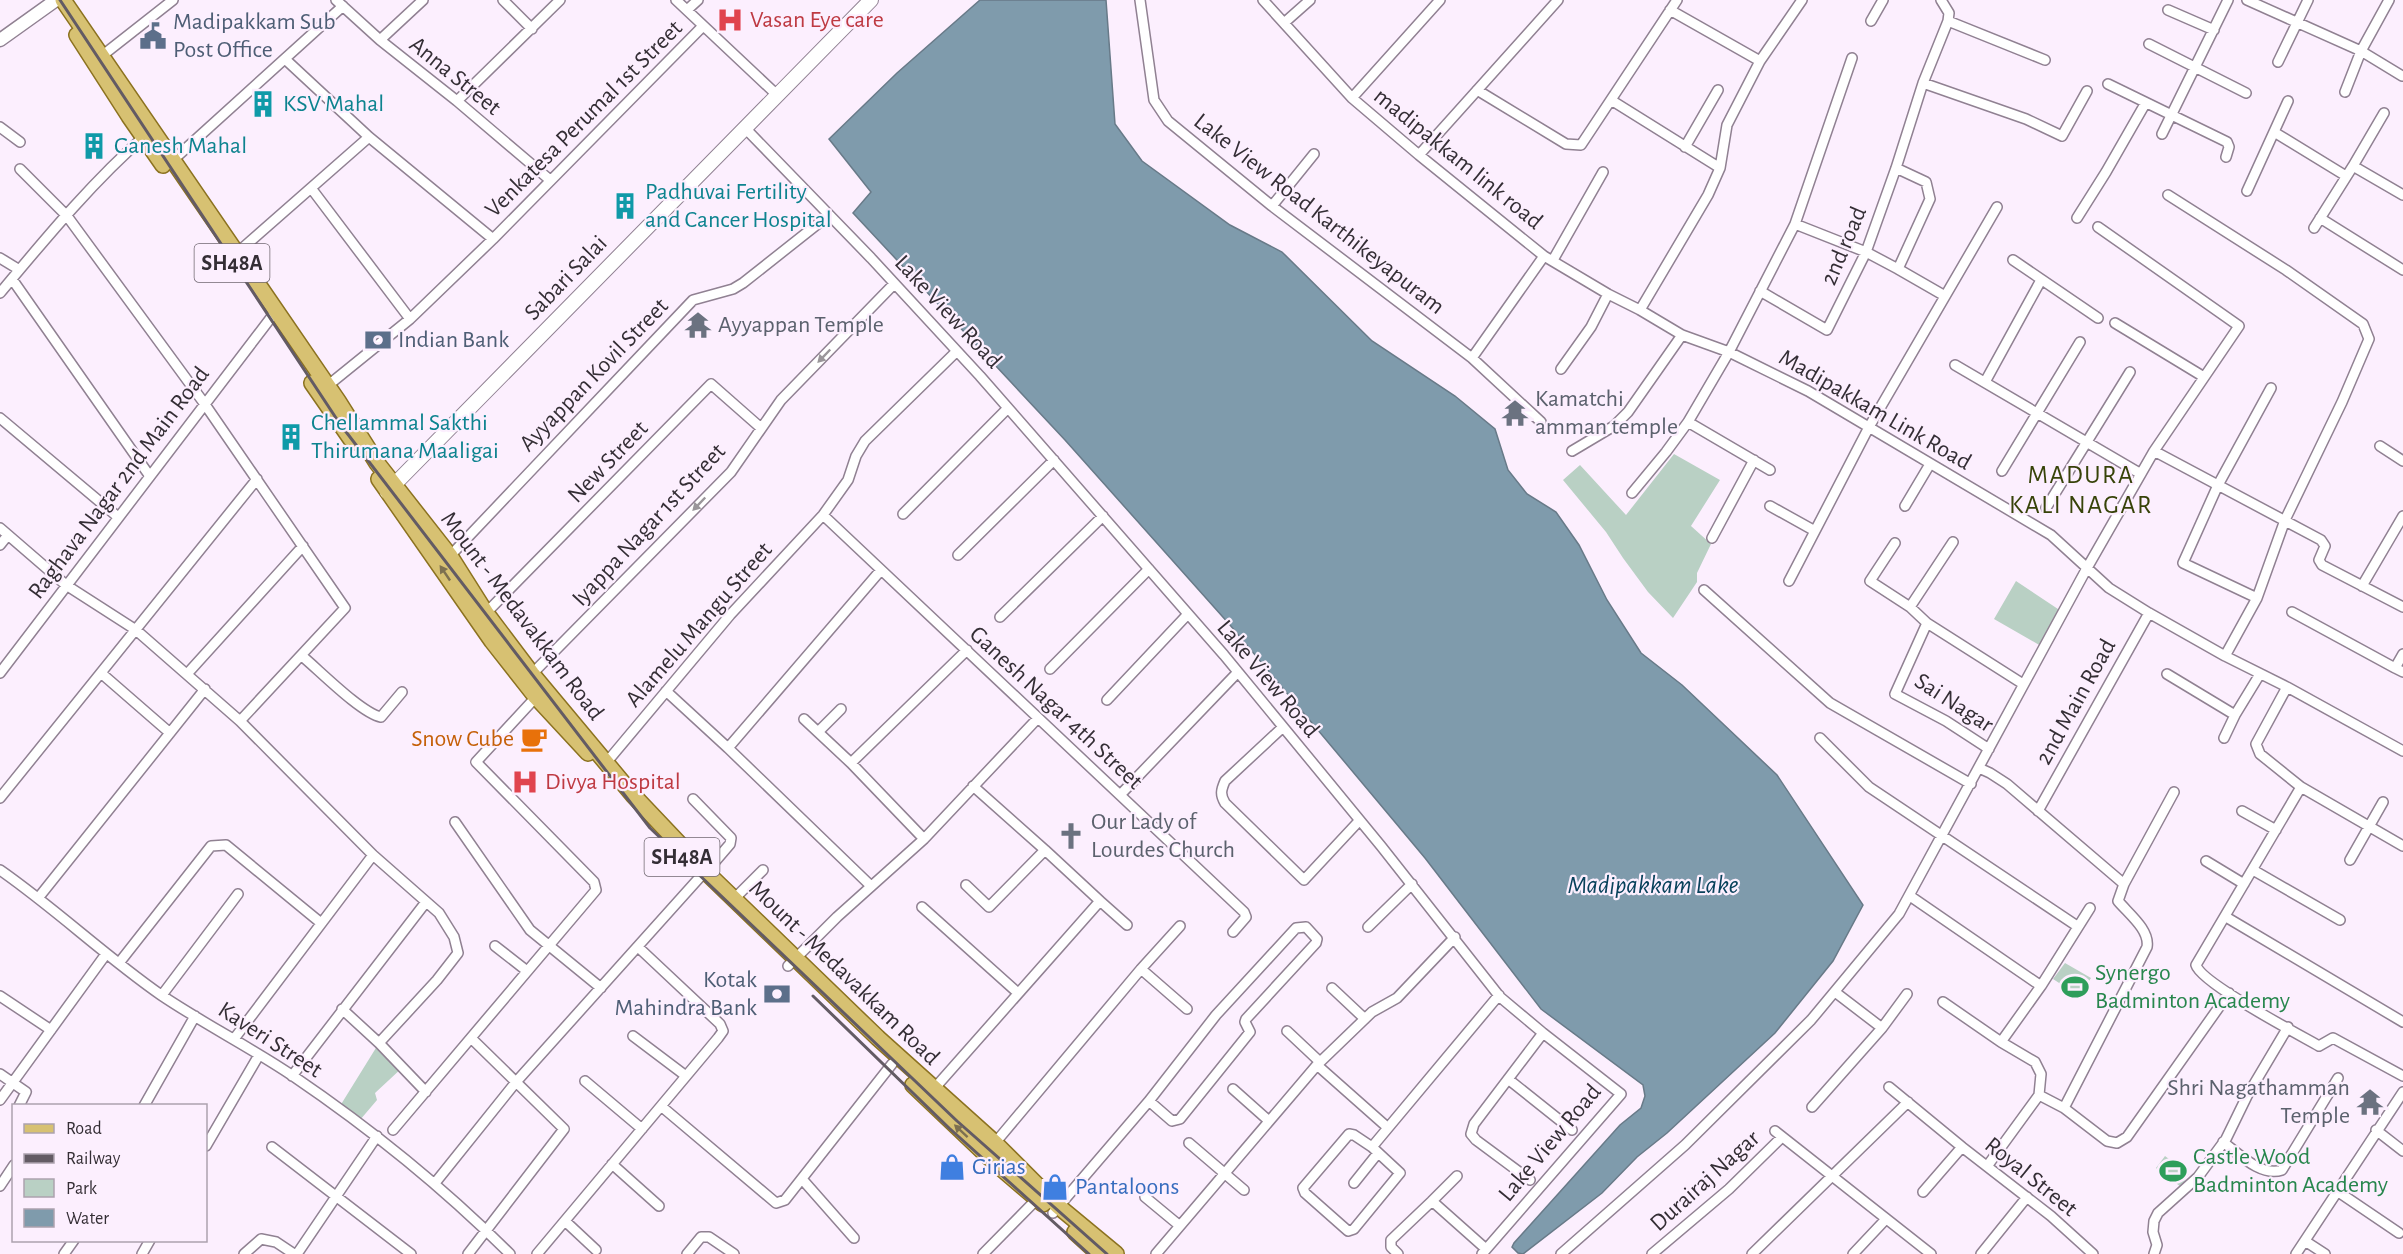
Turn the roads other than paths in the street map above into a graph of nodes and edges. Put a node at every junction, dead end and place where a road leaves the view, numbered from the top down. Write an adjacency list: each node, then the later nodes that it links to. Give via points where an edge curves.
1 (55, 0): 34 (street); 64 (main road, Mount - Medavakkam Road / SH48A)
2 (63, 0): 38 (main road, Mount - Medavakkam Road / SH48A)
3 (173, 0): 38 (street)
4 (423, 0): 35 (street)
5 (503, 0): 32 (street)
6 (560, 0): 32 (street)
7 (676, 0): 24 (street)
8 (698, 0): 24 (street)
9 (871, 0): 53 (main road, Sabari Salai)
10 (1140, 0): 84 (street, Lake View Road Karthikeyapuram, via 1148,68 1154,100 1160,110 1168,121)
11 (1263, 0): 30 (street, madipakkam link road)
12 (1310, 0): 30 (street)
13 (1440, 0): 54 (street)
14 (1558, 0): 48 (street)
15 (1677, 0): 25 (street)
16 (1801, 0): 42 (street)
17 (1883, 0): 27 (street)
18 (2228, 0): 33 (street)
19 (2247, 0): 29 (street)
20 (2308, 0): 29 (street)
21 (2389, 0): 37 (street)
22 (1944, 1): 28 (street)
23 (339, 3): 35 (street, Anna Street); 40 (street)
24 (687, 10): 31 (street)
25 (1670, 10): 42 (street); 55 (street)
26 (2168, 10): 33 (street)
27 (1871, 21)
28 (1948, 21): 41 (street); 46 (street, 2nd road)
29 (2297, 22): 37 (street); 43 (street)
30 (1284, 23): 54 (street, madipakkam link road)
31 (703, 26): 53 (street); 79 (street, Venkatesa Perumal 1st Street)
32 (532, 29): 56 (street)
33 (2214, 30): 44 (street)
34 (0, 40)
35 (380, 40): 56 (street, Anna Street)
36 (2149, 44): 44 (street)
37 (2361, 51): 45 (street); 51 (street)
38 (103, 55): 64 (main road, Mount - Medavakkam Road / SH48A)
39 (1852, 58): 90 (street)
40 (285, 59): 66 (street); 72 (street)
41 (2045, 60)
42 (1760, 62): 74 (street, via 1727,125)
43 (2278, 62)
44 (2196, 66): 52 (street); 60 (street)
45 (2403, 76)
46 (1923, 83): 50 (street, via 2062,135); 75 (street, 2nd road)
47 (2108, 84): 58 (street)
48 (1477, 90): 55 (street, via 1566,144 1581,146); 70 (street)
49 (1718, 90): 68 (street)
50 (2087, 90)
51 (2345, 92)
52 (2246, 93)
53 (776, 94): 62 (main road, Sabari Salai)
54 (1352, 98): 70 (street, madipakkam link road)
55 (1611, 100): 68 (street)
56 (457, 101): 79 (street, Anna Street)
57 (2288, 101): 63 (street)
58 (2145, 104): 60 (street); 88 (street)
59 (2384, 113): 73 (street)
60 (2171, 116): 65 (street); 71 (street, via 2227,142)
61 (0, 127): 67 (street)
62 (744, 127): 86 (street, Lake View Road); 148 (main road, Sabari Salai)
63 (2274, 132): 78 (street); 81 (street)
64 (148, 134): 72 (main road, Mount - Medavakkam Road / SH48A); 87 (street); 110 (main road, Mount - Medavakkam Road / SH48A)
65 (2162, 134)
66 (369, 137): 80 (street); 93 (street)
67 (20, 142)
68 (1685, 147): 74 (street)
69 (1314, 154): 84 (street)
70 (1419, 155): 97 (street, madipakkam link road)
71 (2226, 157)
72 (172, 161): 95 (main road, Mount - Medavakkam Road / SH48A)
73 (2353, 166): 78 (street); 83 (street)
74 (1720, 168): 109 (street)
75 (1896, 168): 94 (street, 2nd road); 100 (street, via 1926,182 1930,199)
76 (20, 169): 87 (street)
77 (1603, 172): 97 (street)
78 (2346, 176): 89 (street)
79 (550, 180): 93 (street, Venkatesa Perumal 1st Street)
80 (311, 188): 95 (street); 112 (street)
81 (2247, 191)
82 (2168, 195): 158 (street, via 2286,270 2366,328 2369,339)
83 (2403, 195)
84 (1272, 206): 118 (street, Lake View Road Karthikeyapuram)
85 (1997, 207): 108 (street)
86 (829, 215): 104 (street, Lake View Road); 168 (street, Ayyappan Kovil Street, via 743,283 693,300)
87 (67, 216): 99 (street); 126 (street)
88 (2077, 218)
89 (2320, 218): 92 (street); 101 (street)
90 (1795, 224): 94 (street); 105 (street)
91 (2098, 227): 122 (street, via 2239,326)
92 (2314, 228)
93 (493, 239): 112 (street, Venkatesa Perumal 1st Street)
94 (1866, 252): 100 (street); 105 (street, 2nd road, via 1827,330)
95 (237, 253): 110 (main road, Mount - Medavakkam Road / SH48A)
96 (0, 258): 99 (street)
97 (1549, 258): 107 (street, Madipakkam Link Road); 118 (street, madipakkam link road)
98 (2013, 260): 103 (street)
99 (18, 269): 102 (street)
100 (1898, 269): 108 (street)
101 (2403, 270)
102 (12, 279): 106 (street); 145 (street)
103 (2041, 280): 111 (street); 123 (street)
104 (894, 284): 116 (street, Lake View Road); 133 (street, Iyappa Nagar 1st Street, one-way to 133, via 781,400)
105 (1760, 291): 117 (street)
106 (0, 293)
107 (1608, 294): 109 (street, Madipakkam Link Road); 120 (street, via 1591,327)
108 (1945, 296): 132 (street)
109 (1640, 310): 114 (street, Madipakkam Link Road)
110 (272, 314): 124 (main road, Mount - Medavakkam Road / SH48A); 126 (street, Raghava Nagar 2nd Main Road); 148 (main road, Mount - Medavakkam Road / SH48A)
111 (2098, 318)
112 (410, 319): 124 (street, Venkatesa Perumal 1st Street)
113 (2115, 323): 122 (street)
114 (1682, 335): 117 (street, Madipakkam Link Road); 136 (street, via 1628,412 1614,426)
115 (2080, 342): 128 (street)
116 (956, 352): 127 (street, Lake View Road); 154 (street, Alamelu Mangu Street, via 866,441 848,480)
117 (1728, 352): 131 (street); 132 (street, Madipakkam Link Road, via 1808,391)
118 (1472, 358): 130 (street, Lake View Road Karthikeyapuram)
119 (1955, 365): 123 (street)
120 (1561, 369)
121 (2130, 372): 134 (street)
122 (2204, 377): 137 (street)
123 (1985, 382): 128 (street)
124 (326, 387): 148 (main road, Mount - Medavakkam Road / SH48A)
125 (2271, 387): 147 (street)
126 (204, 403): 145 (street, Raghava Nagar 2nd Main Road); 146 (street)
127 (1008, 408): 138 (street, Lake View Road); 153 (street)
128 (2037, 413): 134 (street); 143 (street)
129 (0, 417): 157 (street)
130 (1541, 422)
131 (1688, 422): 139 (street); 149 (street)
132 (1869, 427): 141 (street, Madipakkam Link Road); 160 (street)
133 (761, 428): 180 (street, New Street, via 711,384); 198 (street, Iyappa Nagar 1st Street, one-way to 198, via 730,472)
134 (2087, 442): 144 (street); 152 (street)
135 (2380, 446): 140 (street)
136 (1572, 451)
137 (2154, 451): 144 (street); 147 (street)
138 (1054, 460): 155 (street, Lake View Road); 167 (street)
139 (1754, 460): 142 (street); 162 (street)
140 (2403, 461)
141 (1930, 464): 151 (street); 169 (street, Madipakkam Link Road, via 2051,535)
142 (1770, 470)
143 (2002, 471)
144 (2141, 474): 169 (street)
145 (149, 475): 157 (street, Raghava Nagar 2nd Main Road)
146 (257, 479): 166 (street); 185 (street)
147 (2218, 485): 158 (street); 176 (street, via 2183,562)
148 (391, 489): 168 (main road, Mount - Medavakkam Road / SH48A); 198 (main road, Mount - Medavakkam Road / SH48A, one-way to 148, via 492,641)
149 (1632, 493)
150 (1770, 506): 160 (street)
151 (1905, 506)
152 (2046, 508)
153 (903, 514)
154 (823, 515): 171 (street, Ganesh Nagar 4th Street); 202 (street, Alamelu Mangu Street)
155 (1103, 516): 170 (street, Lake View Road); 183 (street)
156 (2403, 516): 174 (street)
157 (117, 517): 173 (street, Raghava Nagar 2nd Main Road)
158 (2285, 520): 174 (street, via 2321,540 2325,546 2319,560 2322,565); 176 (street)
159 (0, 528): 161 (street)
160 (1815, 531): 172 (street)
161 (8, 535): 165 (street); 173 (street)
162 (1712, 538)
163 (1953, 542): 177 (street)
164 (1895, 543): 177 (street, via 1870,581)
165 (0, 545)
166 (303, 546): 188 (street, via 345,608); 195 (street)
167 (958, 555)
168 (450, 556): 180 (main road, Mount - Medavakkam Road / SH48A)
169 (2087, 568): 181 (street, Madipakkam Link Road, via 2109,588); 199 (street)
170 (1149, 569): 182 (street, Lake View Road); 190 (street)
171 (881, 570): 186 (street, Ganesh Nagar 4th Street); 216 (street)
172 (1789, 580)
173 (66, 585): 185 (street); 193 (street, Raghava Nagar 2nd Main Road)
174 (2362, 586): 178 (street)
175 (1704, 590): 222 (street, via 1830,703)
176 (2257, 598): 189 (street)
177 (1910, 607): 184 (street)
178 (2403, 607)
179 (2292, 612): 191 (street)
180 (486, 613): 198 (main road, Mount - Medavakkam Road / SH48A)
181 (2149, 613): 189 (street, Madipakkam Link Road); 230 (street, 2nd Main Road)
182 (1188, 614): 192 (street, Lake View Road); 205 (street)
183 (1000, 617)
184 (1927, 623): 199 (street); 217 (street, Sai Nagar, via 1896,694)
185 (135, 630): 194 (street); 195 (street)
186 (967, 650): 208 (street, Ganesh Nagar 4th Street); 220 (street)
187 (2403, 654): 191 (street)
188 (302, 656): 203 (street, via 376,716 381,717); 210 (street)
189 (2225, 656): 197 (street, Madipakkam Link Road)
190 (1050, 669)
191 (2399, 670)
192 (1238, 672): 211 (street, Lake View Road); 226 (street)
193 (0, 673)
194 (101, 673): 213 (street); 227 (street)
195 (187, 674): 201 (street)
196 (2167, 674): 207 (street)
197 (2260, 674): 200 (street, Madipakkam Link Road); 207 (street)
198 (528, 678): 204 (main road, Mount - Medavakkam Road / SH48A); 219 (main road, Mount - Medavakkam Road / SH48A)
199 (2023, 684): 217 (street)
200 (2288, 687): 218 (street, Madipakkam Link Road); 224 (street, via 2256,744 2260,754)
201 (205, 689): 210 (street); 213 (street)
202 (666, 691): 216 (street); 219 (street, Alamelu Mangu Street)
203 (402, 692)
204 (536, 697): 246 (main road, Mount - Medavakkam Road / SH48A); 269 (street, via 476,762 594,882 596,890)
205 (1107, 700)
206 (841, 708): 212 (street)
207 (2235, 715): 215 (street)
208 (1038, 718): 223 (street); 226 (street, Ganesh Nagar 4th Street)
209 (804, 719): 212 (street)
210 (240, 721): 240 (street)
211 (1283, 726): 232 (street, Lake View Road); 232 (street, via 1225,781 1221,796 1225,803 1304,880)
212 (818, 732): 220 (street)
213 (170, 733): 254 (street)
214 (1820, 738): 236 (street, via 1869,787)
215 (2224, 738)
216 (728, 748): 251 (street)
217 (1989, 749): 221 (street)
218 (2403, 751)
219 (606, 763): 246 (main road, Mount - Medavakkam Road / SH48A)
220 (851, 763): 237 (street)
221 (1979, 768): 222 (street); 230 (street, via 1998,777)
222 (1971, 784): 236 (street)
223 (973, 786): 237 (street); 239 (street)
224 (2301, 787): 234 (street); 235 (street)
225 (2174, 792): 248 (street)
226 (1120, 795): 267 (street, Ganesh Nagar 4th Street, via 1244,912 1246,917)
227 (0, 798)
228 (693, 799): 246 (street, via 731,838)
229 (2383, 802): 234 (street)
230 (2038, 811): 248 (street)
231 (2242, 811): 235 (street)
232 (1359, 821): 247 (street, Lake View Road)
233 (455, 822): 269 (street, via 530,930)
234 (2369, 825): 238 (street); 241 (street)
235 (2276, 830): 245 (street)
236 (1943, 836): 253 (street); 266 (street)
237 (924, 838): 251 (street)
238 (2403, 846)
239 (1045, 850): 250 (street, via 989,907); 256 (street)
240 (373, 855): 257 (street); 262 (street)
241 (2350, 860)
242 (2206, 861): 249 (street)
243 (0, 870): 254 (street, Kaveri Street)
244 (763, 870): 255 (street)
245 (2253, 870): 249 (street); 261 (street)
246 (703, 874): 255 (main road, Mount - Medavakkam Road / SH48A); 271 (street); 273 (main road, Mount - Medavakkam Road / SH48A)
247 (1412, 884): 265 (street); 268 (street, Lake View Road)
248 (2124, 884): 328 (street, via 2118,901 2144,931 2147,947)
249 (2244, 884): 260 (street)
250 (966, 885)
251 (871, 886): 273 (street)
252 (238, 894): 284 (street)
253 (1910, 896): 277 (street); 280 (street)
254 (39, 897): 272 (street, Kaveri Street)
255 (734, 899): 273 (main road, Mount - Medavakkam Road / SH48A)
256 (1100, 901): 263 (street); 281 (street)
257 (426, 902): 289 (street); 302 (street, via 439,913 454,937 458,953)
258 (922, 908): 281 (street)
259 (2090, 908): 266 (street)
260 (2226, 917): 282 (street, via 2196,965 2201,975); 292 (street)
261 (2340, 920)
262 (321, 923): 274 (street, via 226,845 211,846); 300 (street)
263 (1128, 925)
264 (1180, 926): 275 (street)
265 (1368, 927)
266 (2077, 927): 277 (street)
267 (1233, 932)
268 (1455, 937): 285 (street, Lake View Road); 291 (street, via 1404,992)
269 (549, 945): 276 (street); 278 (street)
270 (495, 946): 276 (street)
271 (638, 947): 278 (street); 308 (street, via 723,1031)
272 (106, 954): 274 (street, Kaveri Street); 295 (street)
273 (792, 962): 305 (main road, Mount - Medavakkam Road / SH48A); 317 (main road, Mount - Medavakkam Road / SH48A)
274 (119, 963): 284 (street, Kaveri Street)
275 (1141, 969): 288 (street); 337 (street)
276 (527, 972): 299 (street)
277 (2041, 986): 301 (street)
278 (601, 988): 314 (street)
279 (1332, 988): 291 (street)
280 (1834, 992): 293 (street); 387 (street, via 1685,1144)
281 (1018, 993): 317 (street)
282 (2229, 993): 294 (street); 328 (street, via 2127,1137 2117,1143 2107,1141)
283 (1907, 994): 293 (street)
284 (162, 995): 290 (street, Kaveri Street)
285 (1498, 995): 297 (street, Lake View Road); 330 (street)
286 (0, 996): 295 (street)
287 (1943, 1002): 301 (street)
288 (1187, 1009)
289 (342, 1010): 302 (street); 307 (street)
290 (195, 1016): 300 (street, Kaveri Street); 325 (street)
291 (1365, 1019): 304 (street)
292 (2403, 1022)
293 (1882, 1028): 327 (street)
294 (2288, 1028): 309 (street, via 2319,1046 2332,1038); 336 (street)
295 (51, 1030): 313 (street)
296 (1287, 1031): 304 (street)
297 (1543, 1033): 311 (street); 373 (street, Lake View Road, via 1621,1094)
298 (633, 1036): 308 (street)
299 (471, 1038): 314 (street); 318 (street)
300 (234, 1039): 303 (street, Kaveri Street)
301 (2001, 1042): 320 (street, via 2035,1062 2042,1074)
302 (379, 1043): 318 (street)
303 (259, 1055): 307 (street, Kaveri Street); 339 (street)
304 (1319, 1063): 329 (street); 330 (street)
305 (892, 1064): 350 (street); 361 (main road, Mount - Medavakkam Road / SH48A, one-way to 305)
306 (0, 1074): 313 (street)
307 (292, 1076): 335 (street, Kaveri Street)
308 (686, 1076): 326 (street)
309 (2403, 1076)
310 (2338, 1078): 336 (street, via 2282,1170 2264,1171)
311 (1508, 1079): 333 (street); 351 (street, via 1474,1124 1471,1134)
312 (585, 1081): 331 (street)
313 (13, 1082): 321 (street); 324 (street, via 26,1092)
314 (516, 1082): 352 (street); 368 (street, via 564,1129)
315 (1889, 1087): 323 (street)
316 (1233, 1089): 329 (street)
317 (933, 1090): 337 (main road, Mount - Medavakkam Road / SH48A)
318 (426, 1092): 332 (street)
319 (2403, 1092): 334 (street)
320 (2039, 1095): 328 (street); 345 (street)
321 (0, 1100)
322 (1149, 1101): 322 (street, via 1172,1121 1180,1119 1250,1032 1246,1018 1316,943 1306,927 1296,928 1224,1006); 364 (street)
323 (1908, 1102): 341 (street); 349 (street)
324 (21, 1104)
325 (145, 1104)
326 (661, 1106): 331 (street); 350 (street, via 776,1203 785,1200)
327 (1812, 1107)
328 (2064, 1108)
329 (1269, 1121): 347 (street)
330 (1387, 1127): 342 (street)
331 (642, 1129): 344 (street)
332 (393, 1130)
333 (1572, 1130)
334 (2376, 1130): 343 (street); 356 (street)
335 (377, 1136): 352 (street, Kaveri Street); 358 (street)
336 (2223, 1142): 394 (street, via 2198,1177 2158,1213 2154,1221)
337 (994, 1143): 364 (main road, Mount - Medavakkam Road / SH48A)
338 (1189, 1143): 347 (street)
339 (207, 1144)
340 (272, 1147): 358 (street)
341 (1962, 1147): 345 (street, Royal Street); 357 (street, Royal Street)
342 (1375, 1150): 342 (street, via 1349,1134 1305,1184 1305,1193 1348,1231 1354,1229 1400,1173); 353 (street)
343 (2403, 1151)
344 (612, 1164): 363 (street); 366 (street)
345 (1988, 1166): 360 (street, Royal Street)
346 (12, 1168): 354 (street)
347 (1224, 1173): 355 (street); 367 (street)
348 (1457, 1176): 362 (street)
349 (1831, 1176): 365 (street); 388 (street, Durairaj Nagar, via 1779,1134 1729,1189); 389 (street)
350 (802, 1179): 370 (street)
351 (1530, 1180)
352 (435, 1183): 368 (street, Kaveri Street)
353 (1354, 1183)
354 (0, 1186)
355 (1244, 1190)
356 (2337, 1191): 369 (street); 371 (street)
357 (1923, 1192)
358 (337, 1196): 375 (street); 376 (street)
359 (1146, 1197): 367 (street)
360 (2027, 1197): 392 (street); 393 (street, Royal Street)
361 (1037, 1199): 364 (main road, Mount - Medavakkam Road / SH48A); 382 (street)
362 (1432, 1201): 373 (street); 386 (street, via 1391,1240 1391,1247)
363 (659, 1206)
364 (1056, 1210): 383 (main road, Mount - Medavakkam Road / SH48A); 384 (main road, Mount - Medavakkam Road / SH48A)
365 (1886, 1219): 390 (street); 391 (street)
366 (565, 1221): 372 (street); 379 (street)
367 (1180, 1226): 385 (street)
368 (486, 1230): 377 (street); 378 (street, Kaveri Street)
369 (2399, 1233)
370 (854, 1238)
371 (2305, 1241): 395 (street); 396 (street)
372 (596, 1250)
373 (1483, 1253)
374 (244, 1254): 375 (street, via 261,1239 276,1242)
375 (295, 1254)
376 (411, 1254)
377 (468, 1254)
378 (510, 1254)
379 (537, 1254)
380 (687, 1254): 381 (street, via 701,1237 709,1237)
381 (734, 1254)
382 (983, 1254)
383 (1099, 1254)
384 (1116, 1254)
385 (1156, 1254)
386 (1398, 1254)
387 (1563, 1254)
388 (1652, 1254)
389 (1752, 1254)
390 (1853, 1254)
391 (1931, 1254)
392 (1981, 1254)
393 (2093, 1254)
394 (2154, 1254)
395 (2296, 1254)
396 (2325, 1254)

